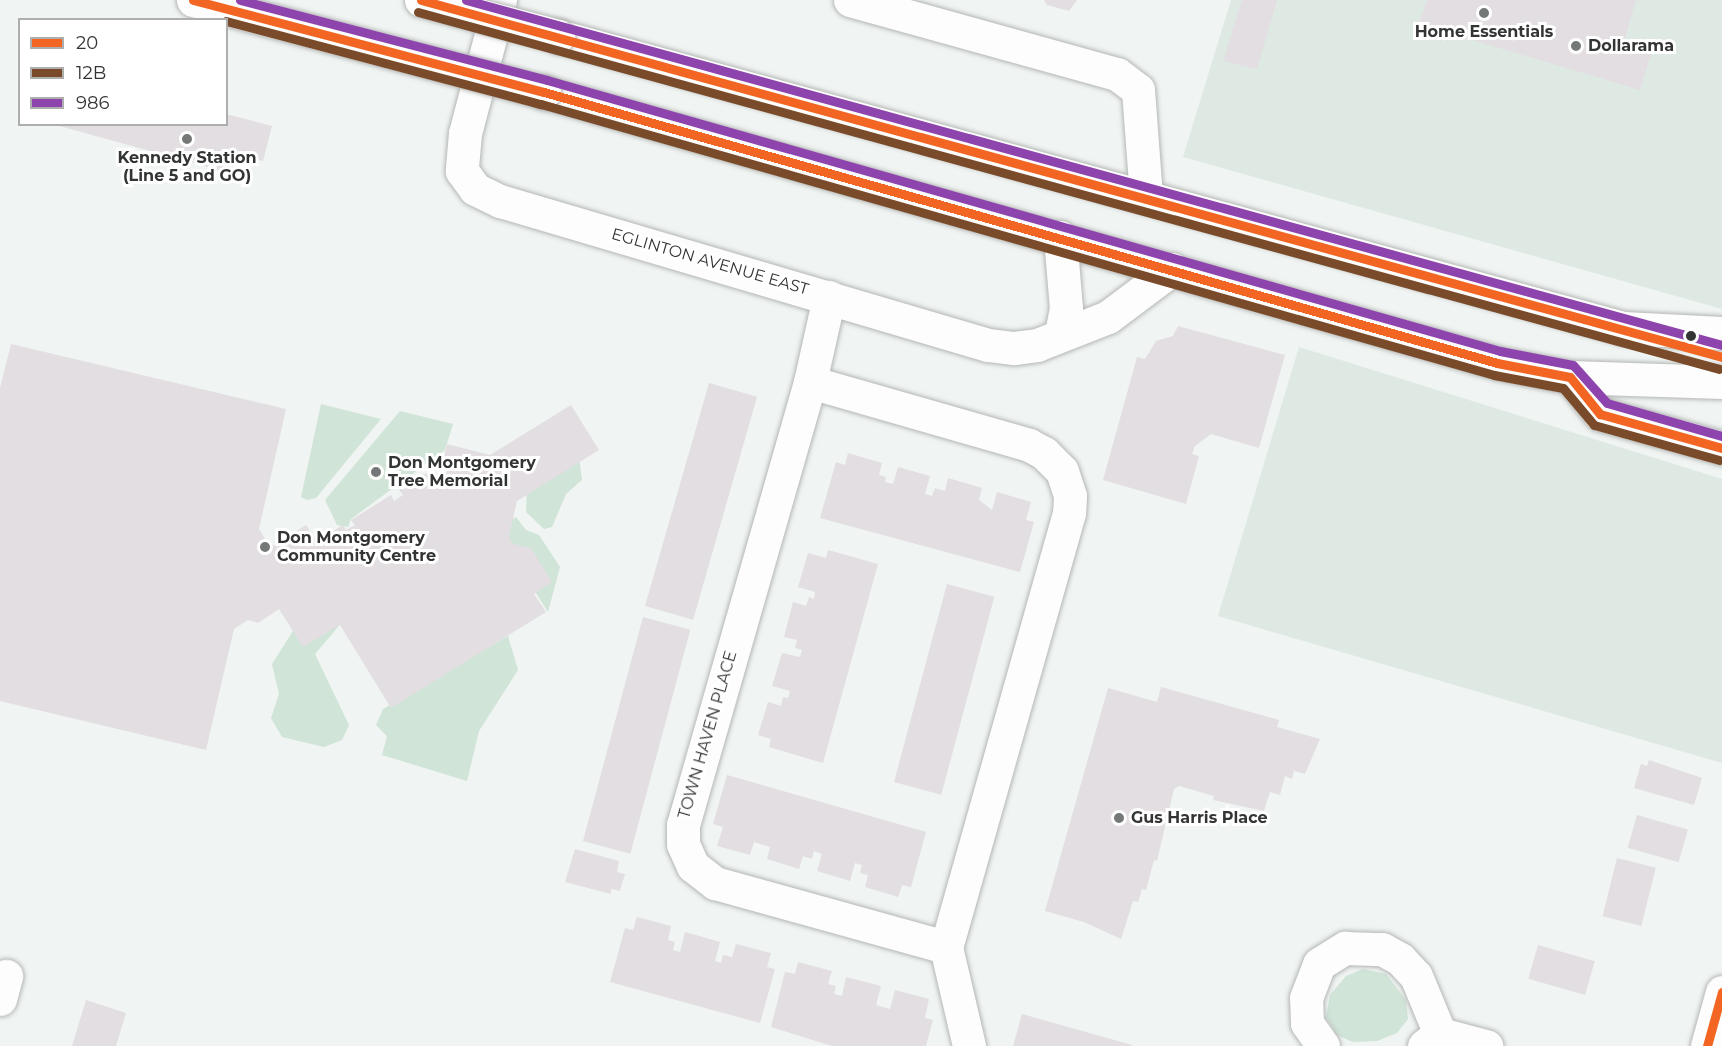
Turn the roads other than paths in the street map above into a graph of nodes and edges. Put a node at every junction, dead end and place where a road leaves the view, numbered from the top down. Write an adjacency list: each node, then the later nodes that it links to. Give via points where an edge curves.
1 (193, 0): 6 (street, bridge, via 544,92)
2 (421, 0): 5 (street, bridge)
3 (500, 0): 8 (street, EGLINTON AVENUE EAST, via 465,133 462,171 475,189 500,201)
4 (850, 0): 5 (street, via 1117,74 1138,90)
5 (1146, 196): 10 (street, via 1623,328)
6 (1060, 237): 7 (street); 9 (street, via 1066,308)
7 (1172, 269): 9 (street, EGLINTON AVENUE EAST, via 1108,317); 11 (street, via 1497,363)
8 (829, 297): 9 (street, EGLINTON AVENUE EAST, via 988,345 1037,345); 12 (street, TOWN HAVEN PLACE)
9 (1060, 333)
10 (1722, 333)
11 (1570, 377): 13 (street); 14 (street, via 1600,414)
12 (810, 382): 15 (street, via 1029,445 1062,471 1070,496 1069,513); 15 (street, TOWN HAVEN PLACE, via 683,824 683,844 693,866 716,883)
13 (1722, 382)
14 (1722, 448)
15 (946, 947): 18 (street)
16 (1722, 992): 21 (street)
17 (1432, 1040): 19 (street, via 1416,976 1400,959 1382,949 1345,948 1319,963 1306,998 1307,1023); 20 (street)
18 (969, 1046)
19 (1323, 1046)
20 (1486, 1046)
21 (1707, 1046)

